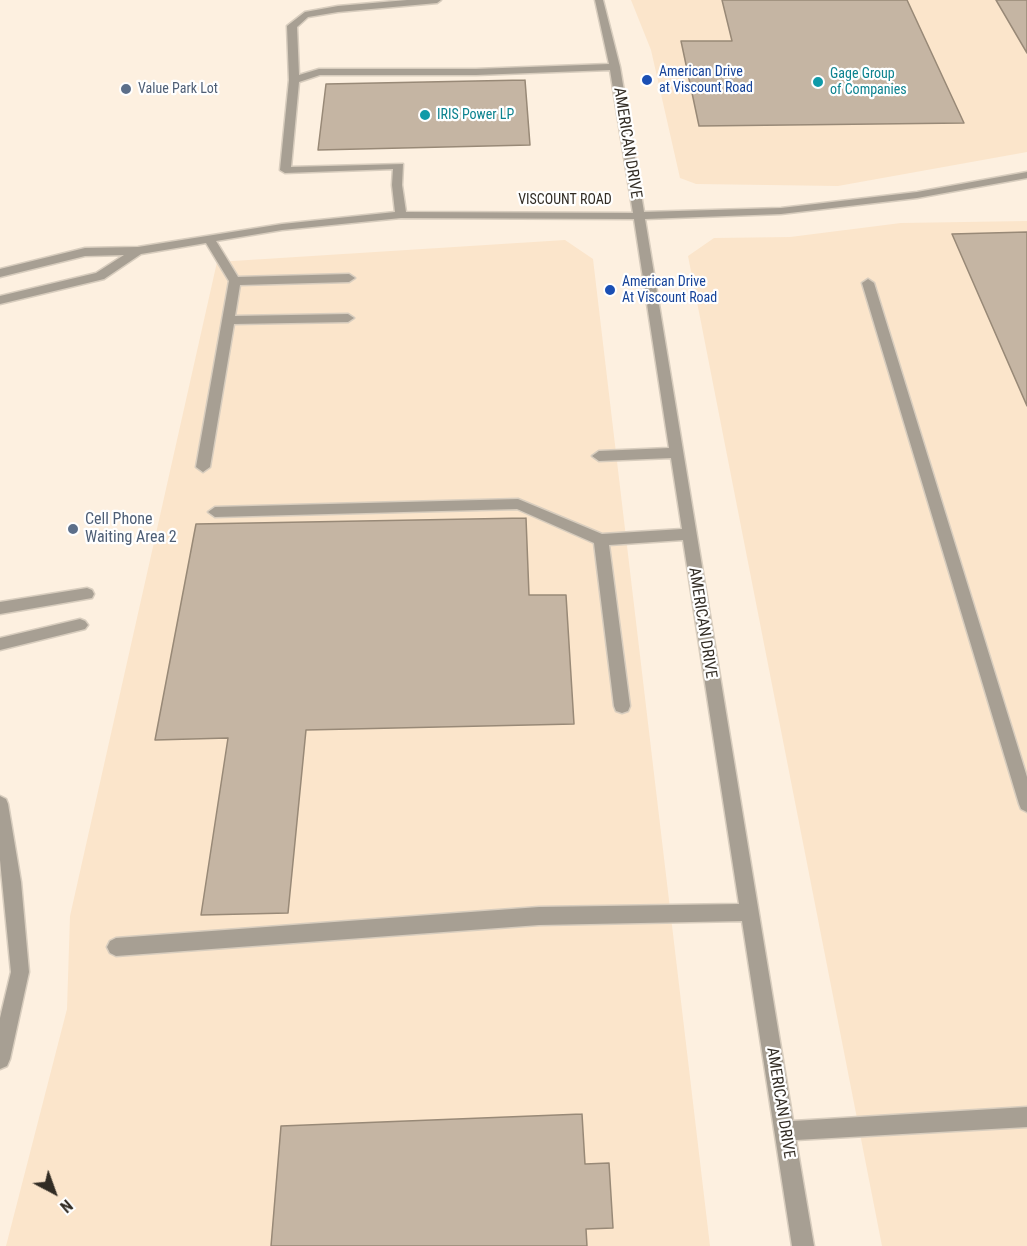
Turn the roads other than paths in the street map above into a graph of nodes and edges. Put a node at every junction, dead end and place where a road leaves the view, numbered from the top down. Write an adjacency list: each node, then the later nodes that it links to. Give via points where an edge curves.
1 (436, 0): 4 (street, via 305,15 292,26)
2 (599, 0): 3 (street, AMERICAN DRIVE)
3 (615, 67): 4 (street, via 319,72); 7 (street, AMERICAN DRIVE)
4 (294, 80): 6 (street, via 285,170 399,166)
5 (1027, 175): 7 (street, VISCOUNT ROAD, via 917,195 781,211)
6 (400, 215): 7 (street, VISCOUNT ROAD); 8 (street, VISCOUNT ROAD, via 282,227)
7 (638, 216): 17 (street, AMERICAN DRIVE)
8 (210, 240): 9 (street, VISCOUNT ROAD); 12 (street)
9 (138, 251): 10 (street, VISCOUNT ROAD, via 85,252); 14 (street, VISCOUNT ROAD, via 100,276)
10 (0, 273)
11 (349, 278): 12 (street)
12 (235, 280): 16 (street)
13 (868, 283): 29 (street)
14 (0, 300)
15 (348, 318): 16 (street)
16 (229, 320): 19 (street)
17 (676, 453): 18 (street); 21 (street, AMERICAN DRIVE)
18 (599, 456)
19 (203, 467)
20 (215, 512): 22 (street, via 518,504)
21 (688, 534): 22 (street); 30 (street, AMERICAN DRIVE)
22 (601, 540): 27 (street)
23 (87, 594): 24 (street)
24 (0, 608)
25 (80, 625): 26 (street)
26 (0, 644)
27 (622, 706)
28 (0, 804): 32 (street, via 20,972)
29 (1027, 804)
30 (749, 912): 31 (street, via 539,916); 34 (street, AMERICAN DRIVE)
31 (116, 947)
32 (0, 1059)
33 (1027, 1117): 34 (street)
34 (784, 1131): 35 (street, AMERICAN DRIVE)
35 (803, 1246)

